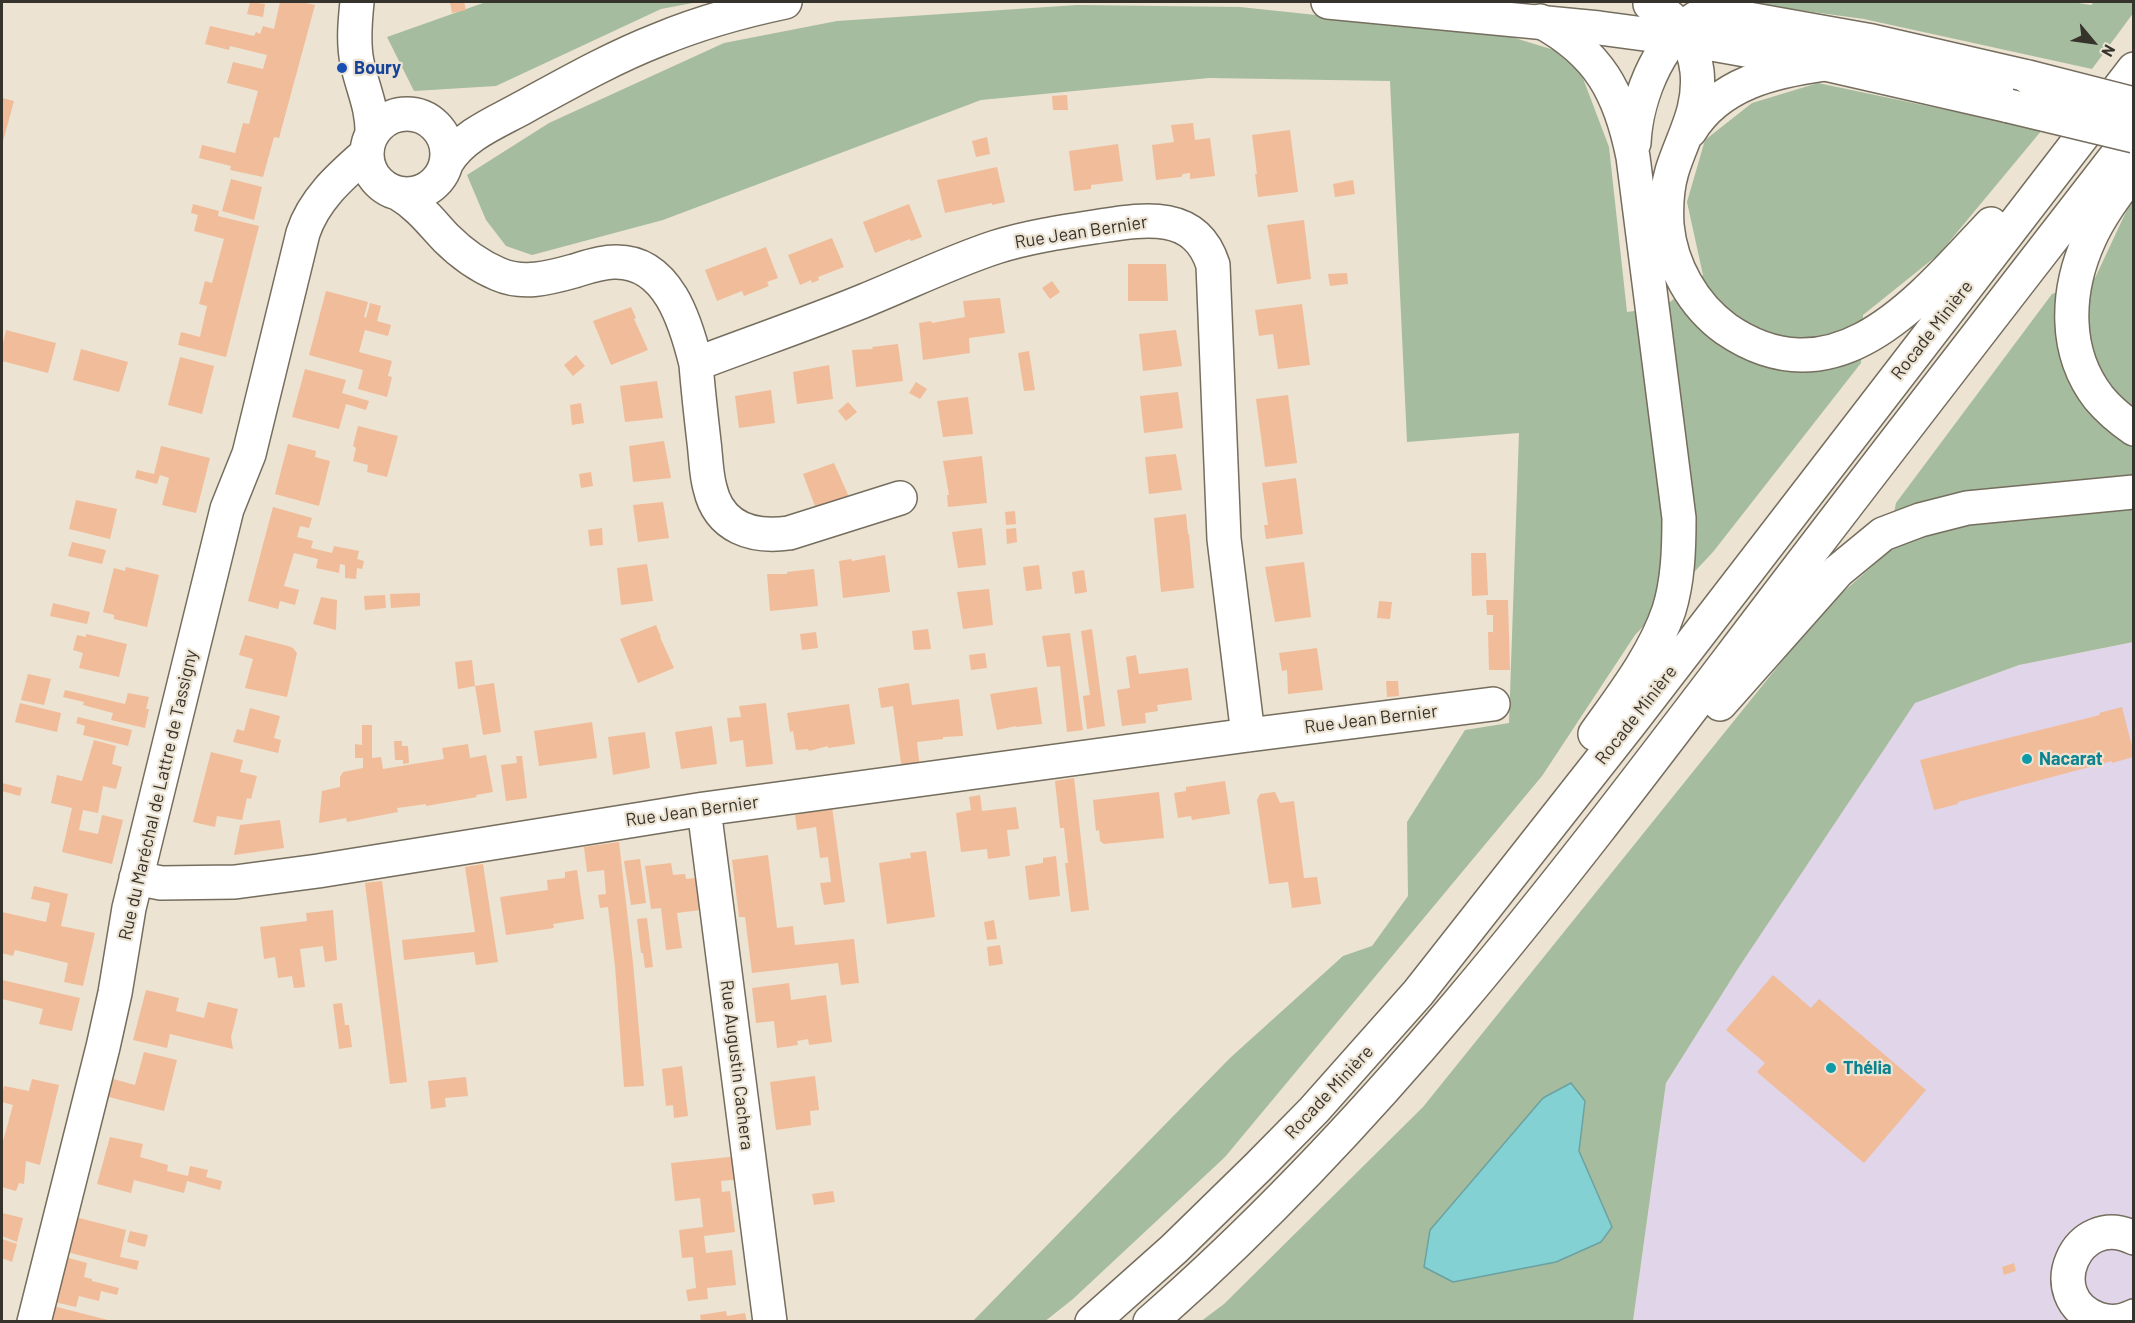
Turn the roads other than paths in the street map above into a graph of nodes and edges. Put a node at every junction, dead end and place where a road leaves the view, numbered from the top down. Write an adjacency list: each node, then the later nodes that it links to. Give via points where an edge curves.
1 (785, 2): 10 (main road, via 719,18 658,40)
2 (1328, 2): 6 (main road)
3 (1644, 2): 5 (main road); 7 (main road, via 1664,11)
4 (356, 9): 12 (main road, via 368,57 380,79 397,100); 15 (main road, via 356,55 369,99)
5 (1709, 12): 7 (main road, via 1698,16); 11 (main road, bridge, via 1872,41)
6 (1540, 21): 7 (main road); 17 (main road, via 1571,41 1604,75 1627,124)
7 (1681, 36): 8 (main road); 16 (main road, via 1695,62 1698,87 1694,116); 17 (main road, via 1652,73 1635,127)
8 (1825, 64): 13 (main road, bridge); 16 (main road, via 1782,71 1733,90 1708,110)
9 (2133, 69): 14 (main road, Rocade Minière)
10 (585, 74): 12 (main road, via 485,110 449,118); 18 (main road, via 485,129 457,149)
11 (2133, 104)
12 (419, 116): 15 (main road, via 389,118 380,125); 18 (main road, via 439,129 445,139)
13 (2133, 134): 29 (main road)
14 (2079, 140): 16 (main road, via 1893,320 1856,344 1803,354 1771,350 1736,335 1706,311 1684,280 1675,261 1668,226 1668,190); 32 (main road, Rocade Minière)
15 (370, 144): 20 (main road, via 368,165 373,177); 21 (main road, Rue du Maréchal de Lattre de Tassigny, via 311,213)
16 (1681, 145)
17 (1633, 157): 32 (main road, via 1678,518 1674,589 1652,647)
18 (445, 167): 20 (main road, via 438,181 423,192); 22 (main road, via 448,203 462,235)
19 (2133, 170): 24 (main road, via 2089,240 2073,289 2071,317 2074,345 2088,381)
20 (396, 193): 21 (main road, Rue du Maréchal de Lattre de Tassigny, via 361,194 331,211 315,231); 22 (main road, via 421,210 464,254)
21 (294, 273): 31 (main road, Rue du Maréchal de Lattre de Tassigny, via 249,454 227,509)
22 (498, 274): 23 (main road, via 526,280 600,264 621,262 639,267 671,296)
23 (696, 364): 26 (main road, via 710,489 720,511 738,527 760,534 789,533); 28 (main road, Rue Jean Bernier, via 1021,240 1148,219 1171,223 1194,235 1204,245 1213,266 1224,539)
24 (2133, 429)
25 (2133, 492): 29 (main road, via 1967,508 1901,525 1883,534 1838,571 1715,708)
26 (900, 498)
27 (1493, 704): 28 (main road, Rue Jean Bernier)
28 (1248, 735): 30 (main road, Rue Jean Bernier)
29 (1619, 805): 38 (main road, via 1379,1096 1270,1210)
30 (705, 809): 31 (main road, Rue Jean Bernier, via 235,882 161,883); 36 (main road, Rue Augustin Cachera)
31 (136, 879): 35 (main road, Rue du Maréchal de Lattre de Tassigny, via 103,1047)
32 (1481, 913): 37 (main road, Rocade Minière, via 1418,993 1314,1110 1174,1249)
33 (2133, 1238): 34 (main road, via 2111,1232 2092,1237 2072,1258 2068,1278 2078,1305 2093,1317 2112,1322)
34 (2133, 1316)
35 (34, 1322)
36 (770, 1322)
37 (1092, 1322)
38 (1150, 1322)

